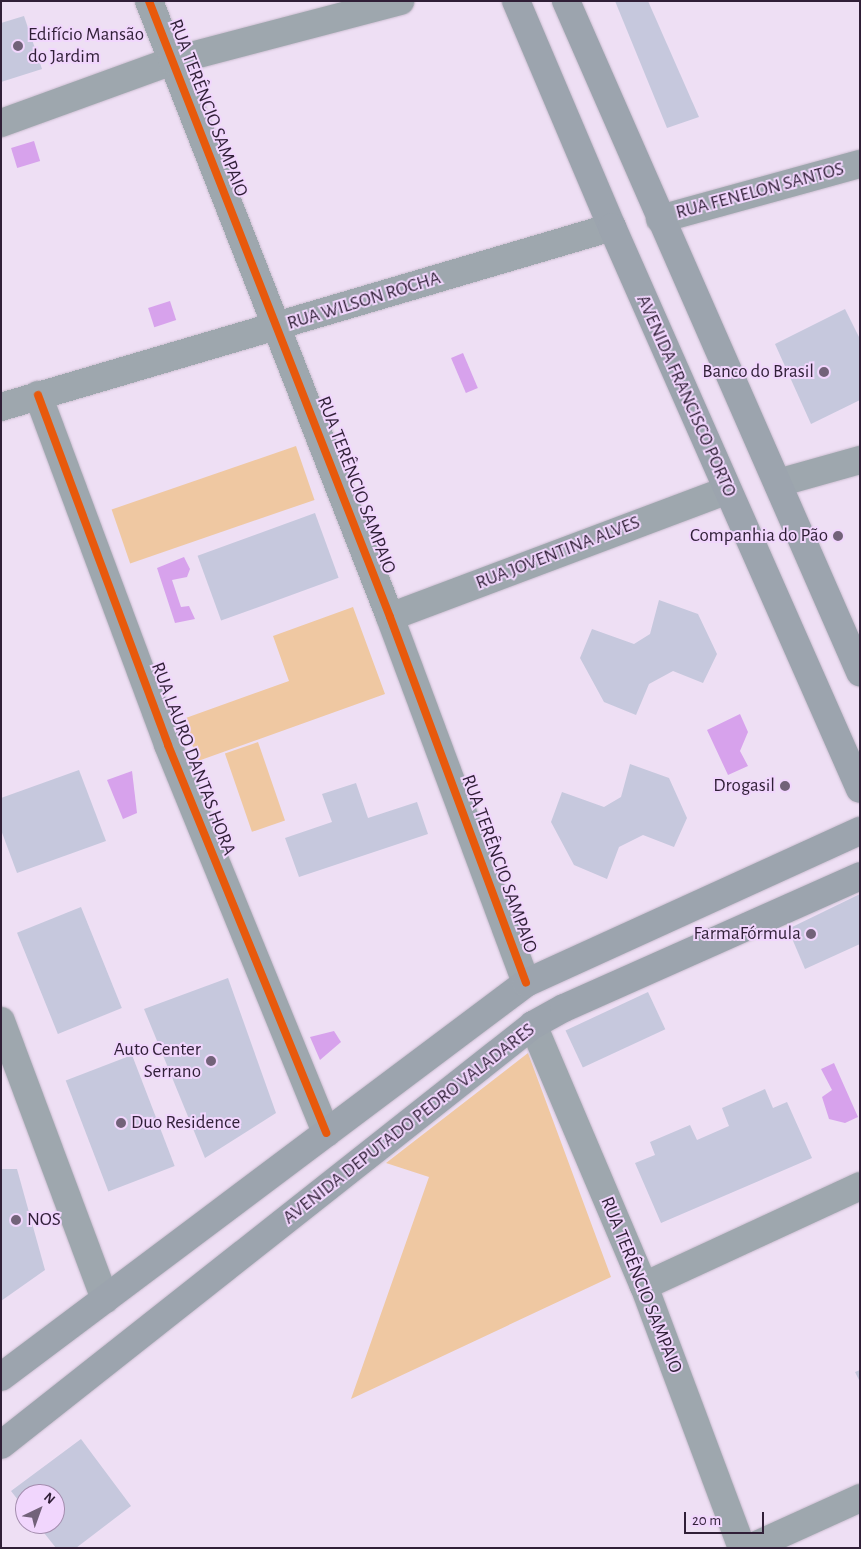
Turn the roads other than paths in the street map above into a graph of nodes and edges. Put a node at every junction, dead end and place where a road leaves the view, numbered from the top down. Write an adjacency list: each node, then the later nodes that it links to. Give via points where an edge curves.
1 (149, 1): 5 (street, RUA TERÊNCIO SAMPAIO)
2 (400, 1): 5 (street)
3 (516, 1): 9 (main road, AVENIDA FRANCISCO PORTO)
4 (566, 1): 8 (main road)
5 (172, 61): 6 (street); 10 (street, RUA TERÊNCIO SAMPAIO)
6 (1, 123)
7 (860, 164): 8 (street, RUA FENELON SANTOS)
8 (660, 219): 14 (main road)
9 (612, 227): 10 (street, RUA WILSON ROCHA); 15 (main road, AVENIDA FRANCISCO PORTO)
10 (277, 326): 11 (street, RUA WILSON ROCHA); 16 (street, RUA TERÊNCIO SAMPAIO)
11 (38, 395): 12 (street, RUA WILSON ROCHA); 24 (street, RUA LAURO DANTAS HORA, via 168,745)
12 (1, 407)
13 (860, 460): 14 (street)
14 (778, 482): 17 (main road)
15 (727, 490): 16 (street, RUA JOVENTINA ALVES); 18 (main road, AVENIDA FRANCISCO PORTO)
16 (390, 617): 21 (street, RUA TERÊNCIO SAMPAIO)
17 (860, 672)
18 (860, 789)
19 (860, 831): 21 (main road)
20 (860, 876): 23 (main road, AVENIDA DEPUTADO PEDRO VALADARES, via 564,1008)
21 (526, 983): 24 (main road)
22 (1, 1021): 27 (street)
23 (533, 1025): 26 (street, RUA TERÊNCIO SAMPAIO); 29 (main road, AVENIDA DEPUTADO PEDRO VALADARES)
24 (326, 1133): 27 (main road)
25 (860, 1186): 26 (street)
26 (644, 1286): 31 (street, RUA TERÊNCIO SAMPAIO)
27 (105, 1299): 28 (main road)
28 (1, 1377)
29 (1, 1444)
30 (860, 1498): 32 (street)
31 (742, 1548)
32 (750, 1548)

